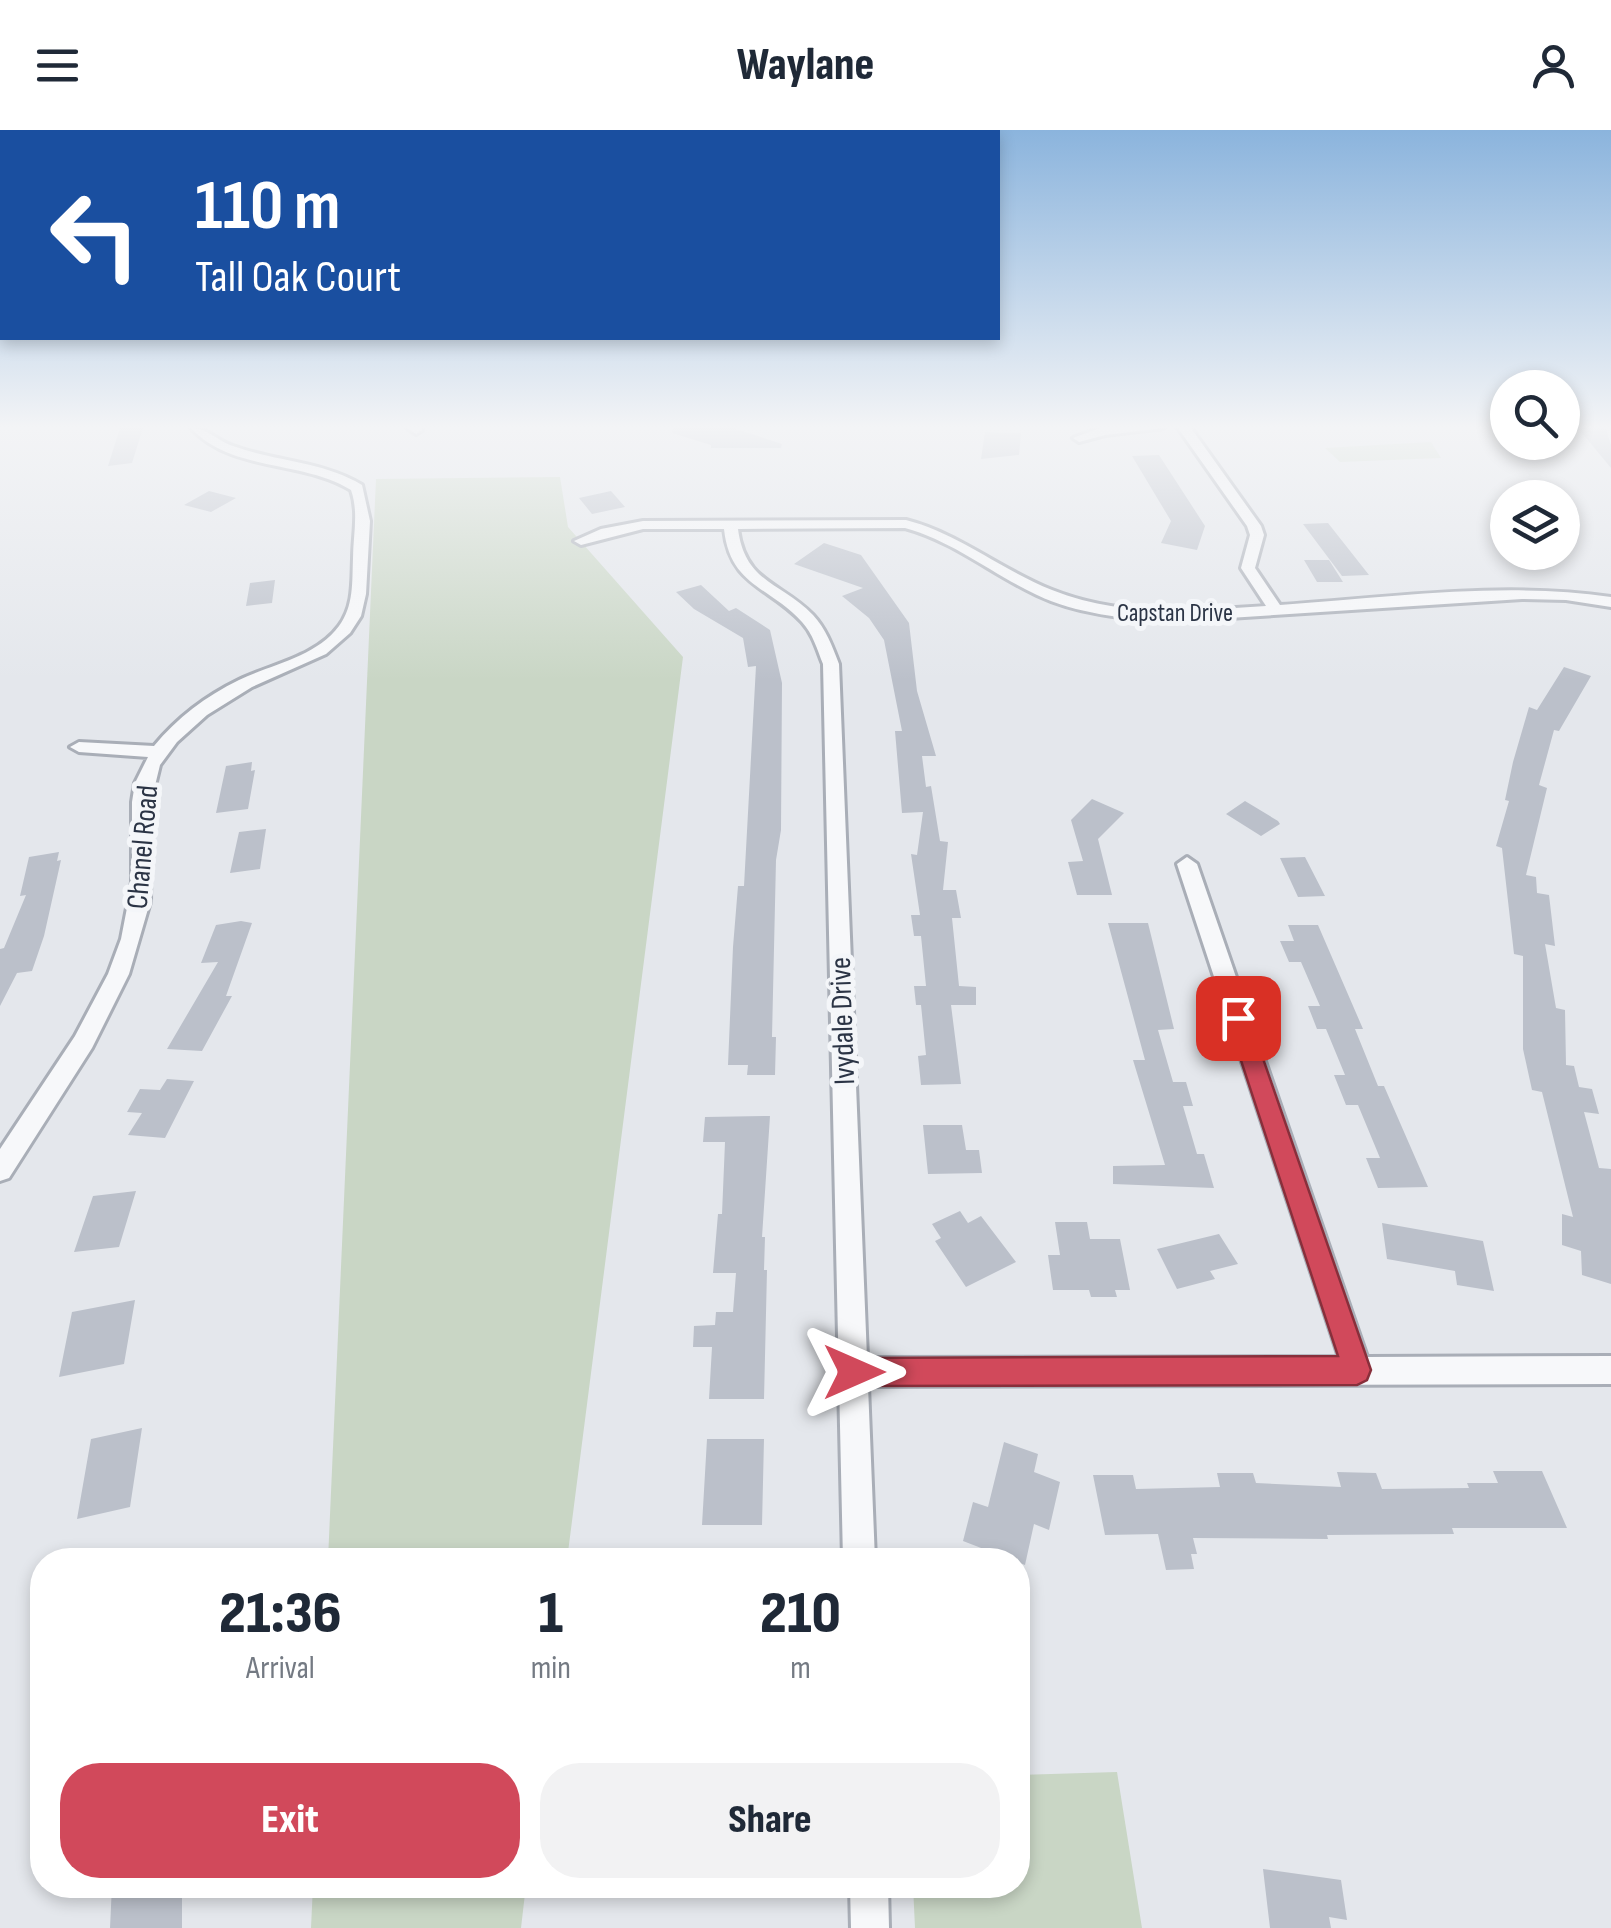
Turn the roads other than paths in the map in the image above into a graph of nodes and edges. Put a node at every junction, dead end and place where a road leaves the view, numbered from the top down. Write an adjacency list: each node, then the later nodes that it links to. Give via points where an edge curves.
1 (362, 512): 8 (street, Chanel Road, via 359,586 350,621 314,654 198,712)
2 (1244, 512): 6 (street, via 1257,535 1248,568)
3 (731, 524): 4 (street, Capstan Drive, via 624,528); 6 (street, Capstan Drive, via 921,527 1045,593 1112,613); 13 (street, Ivydale Drive, via 739,566 806,615 831,664)
4 (581, 541)
5 (1611, 602): 6 (street, Capstan Drive, via 1532,594)
6 (1276, 610)
7 (79, 746): 8 (street)
8 (159, 752): 10 (street, Chanel Road, via 142,792 144,867 132,938 86,1037)
9 (1188, 864): 11 (street)
10 (0, 1170)
11 (1357, 1370): 12 (street); 13 (street)
12 (1611, 1370)
13 (854, 1372): 14 (street, Ivydale Drive)
14 (859, 1548)
15 (869, 1898): 16 (street)
16 (870, 1928)

